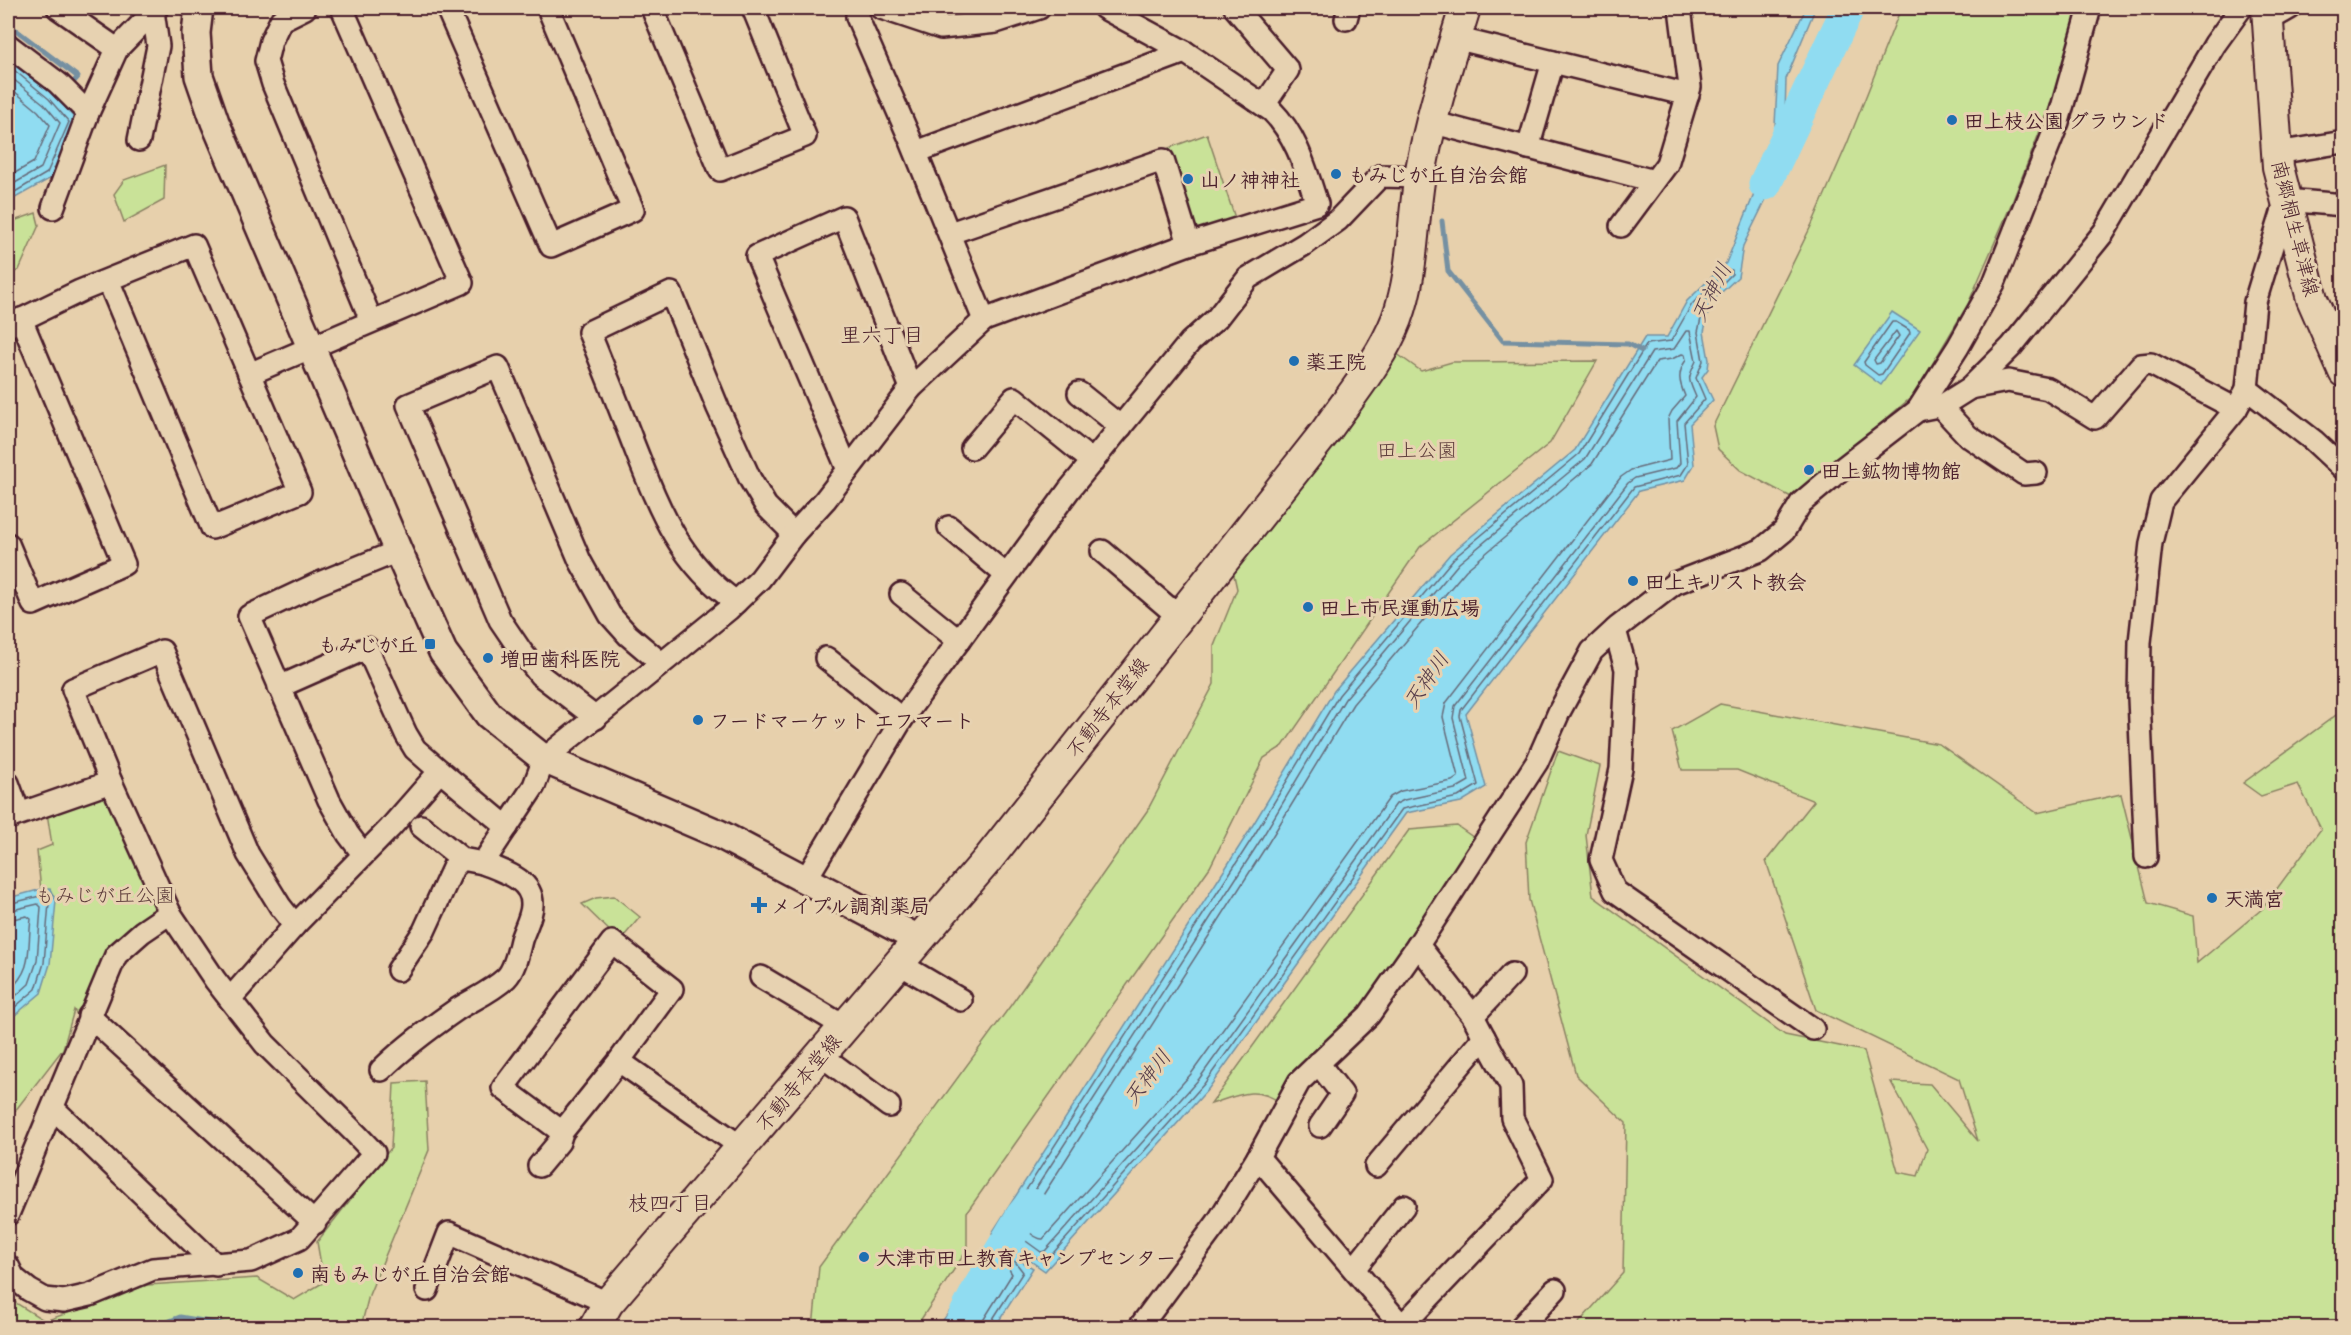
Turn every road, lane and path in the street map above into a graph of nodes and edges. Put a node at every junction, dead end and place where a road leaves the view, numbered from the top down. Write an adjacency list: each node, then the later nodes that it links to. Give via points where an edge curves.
1 (58, 8): 22 (street)
2 (199, 8): 46 (street, via 199,76)
3 (305, 8): 43 (street, via 280,20 266,62)
4 (342, 8): 43 (street, via 462,283)
5 (447, 8): 6 (street, via 551,246 633,210)
6 (548, 8)
7 (652, 8): 8 (street, via 720,170 805,136)
8 (753, 8)
9 (857, 8): 32 (street, via 857,17)
10 (882, 8): 11 (street, via 941,28 996,22)
11 (1039, 8)
12 (1104, 8): 23 (street)
13 (1235, 8): 26 (street, via 1288,70)
14 (1465, 8): 20 (main road, 不動寺本堂線)
15 (1680, 8): 25 (street)
16 (2090, 8): 55 (street, via 2058,122 1994,283)
17 (2241, 8): 50 (street, via 2215,44 2104,232 2011,347)
18 (155, 9): 22 (street); 29 (street, via 158,46)
19 (2276, 12): 33 (main road, 南郷桐生草津線)
20 (1455, 38): 24 (street); 28 (main road, 不動寺本堂線)
21 (8, 45): 27 (street, via 58,83)
22 (117, 50): 27 (street)
23 (1185, 52): 26 (street); 32 (street)
24 (1553, 62): 25 (street); 31 (street)
25 (1688, 95): 35 (street, via 1667,164)
26 (1264, 105): 41 (street, via 1280,119 1300,154 1317,204)
27 (88, 113): 38 (street)
28 (1431, 122): 31 (street); 34 (main road, 不動寺本堂線)
29 (139, 140)
30 (2343, 142): 33 (street)
31 (1528, 148): 35 (street)
32 (916, 152): 40 (street)
33 (2277, 153): 36 (main road, 南郷桐生草津線)
34 (1420, 177): 56 (street, via 1380,176 1338,220 1248,278); 70 (main road, 不動寺本堂線, via 1408,278 1397,318 1376,360 1326,430)
35 (1654, 181): 39 (street)
36 (2286, 200): 37 (street); 47 (main road, 南郷桐生草津線, via 2312,299); 51 (street, via 2255,302)
37 (2343, 205)
38 (53, 208)
39 (1621, 226)
40 (950, 233): 41 (street, via 1163,160); 44 (street)
41 (1189, 244): 44 (street)
42 (108, 280): 45 (street); 48 (street, via 194,245); 48 (street, via 212,528 300,492)
43 (371, 320): 46 (street)
44 (984, 320): 49 (street)
45 (14, 322): 64 (street, via 124,564 33,604)
46 (310, 347): 48 (street); 65 (street)
47 (2343, 372)
48 (249, 374)
49 (911, 388): 60 (street); 60 (street, via 844,217 757,256)
50 (1970, 388): 53 (street); 54 (street, via 2008,381 2048,389 2095,418 2141,365 2151,364)
51 (2247, 389): 54 (street); 59 (street)
52 (1079, 393): 56 (street)
53 (1940, 405): 55 (street); 61 (street, via 1968,436 2024,474)
54 (2236, 409): 86 (street, via 2161,501 2151,543 2140,642 2139,698)
55 (1918, 410): 71 (street, via 1801,503 1784,531 1761,550 1675,583)
56 (1121, 427): 58 (street)
57 (972, 448): 58 (street, via 1014,398)
58 (1093, 462): 67 (street)
59 (2343, 469)
60 (848, 470): 63 (street)
61 (2036, 473)
62 (949, 527): 67 (street)
63 (794, 534): 69 (street, via 760,579); 69 (street, via 765,506 750,479 671,293 589,332 675,539 696,568)
64 (8, 544)
65 (398, 551): 75 (street, via 249,616); 78 (street, via 443,651 489,715)
66 (1102, 551): 70 (street)
67 (1006, 576): 72 (street)
68 (901, 594): 72 (street)
69 (736, 602): 74 (street)
70 (1178, 616): 92 (main road, 不動寺本堂線)
71 (1615, 630): 93 (street, via 1592,651 1537,762); 103 (street, via 1626,669 1622,769 1601,860 1616,891)
72 (959, 641): 77 (street)
73 (826, 658): 77 (street)
74 (661, 663): 76 (street); 76 (street, via 610,615 580,561 498,367 408,405 500,620 540,675)
75 (279, 687): 79 (street, via 367,648 406,734 415,749); 85 (street, via 329,800)
76 (596, 718): 78 (street)
77 (902, 719): 89 (street)
78 (544, 759): 84 (street, via 534,786); 89 (street, via 719,834)
79 (440, 771): 84 (street); 85 (street)
80 (111, 782): 82 (street); 90 (street); 91 (street, via 73,689 162,651 248,854)
81 (8, 783): 82 (street)
82 (14, 815)
83 (422, 826): 87 (street)
84 (507, 827): 88 (street)
85 (363, 854): 91 (street)
86 (2146, 857)
87 (462, 859): 88 (street); 95 (street, via 453,868 424,931)
88 (483, 863): 108 (street, via 523,883 530,898 532,905 513,966 508,976 490,991 456,1010)
89 (806, 879): 92 (street)
90 (170, 913): 98 (street); 100 (street, via 116,955)
91 (295, 925): 98 (street)
92 (920, 940): 94 (main road, 不動寺本堂線)
93 (1418, 945): 101 (street); 107 (street, via 1369,1015)
94 (900, 964): 99 (street); 102 (main road, 不動寺本堂線)
95 (398, 970)
96 (1512, 974): 101 (street)
97 (761, 977): 102 (street)
98 (230, 999): 119 (street, via 265,1044 374,1153)
99 (961, 1000)
100 (89, 1016): 110 (street); 119 (street)
101 (1473, 1016): 104 (street)
102 (845, 1027): 105 (main road, 不動寺本堂線)
103 (1813, 1029)
104 (1484, 1037): 116 (street); 126 (street, via 1511,1086 1512,1118 1542,1179)
105 (822, 1056): 109 (street); 113 (main road, 不動寺本堂線)
106 (620, 1061): 112 (street); 112 (street, via 672,989 612,942 503,1088); 113 (street)
107 (1318, 1063): 111 (street, via 1342,1094); 114 (street, via 1299,1082)
108 (381, 1070)
109 (889, 1106)
110 (53, 1108): 118 (street); 120 (street)
111 (1320, 1126)
112 (562, 1132): 115 (street, via 559,1142)
113 (743, 1148): 125 (main road, 不動寺本堂線)
114 (1258, 1157): 122 (street); 127 (street, via 1217,1223)
115 (539, 1166)
116 (1376, 1166)
117 (1404, 1206): 122 (street)
118 (8, 1214)
119 (315, 1223): 120 (street, via 299,1239 251,1261)
120 (216, 1265): 121 (street, via 153,1269 90,1295 64,1300 45,1299 29,1290 14,1278)
121 (8, 1266)
122 (1354, 1269): 126 (street)
123 (427, 1290): 125 (street, via 449,1233)
124 (1555, 1290): 128 (street)
125 (601, 1316)
126 (1403, 1327)
127 (1139, 1328)
128 (1520, 1328)

